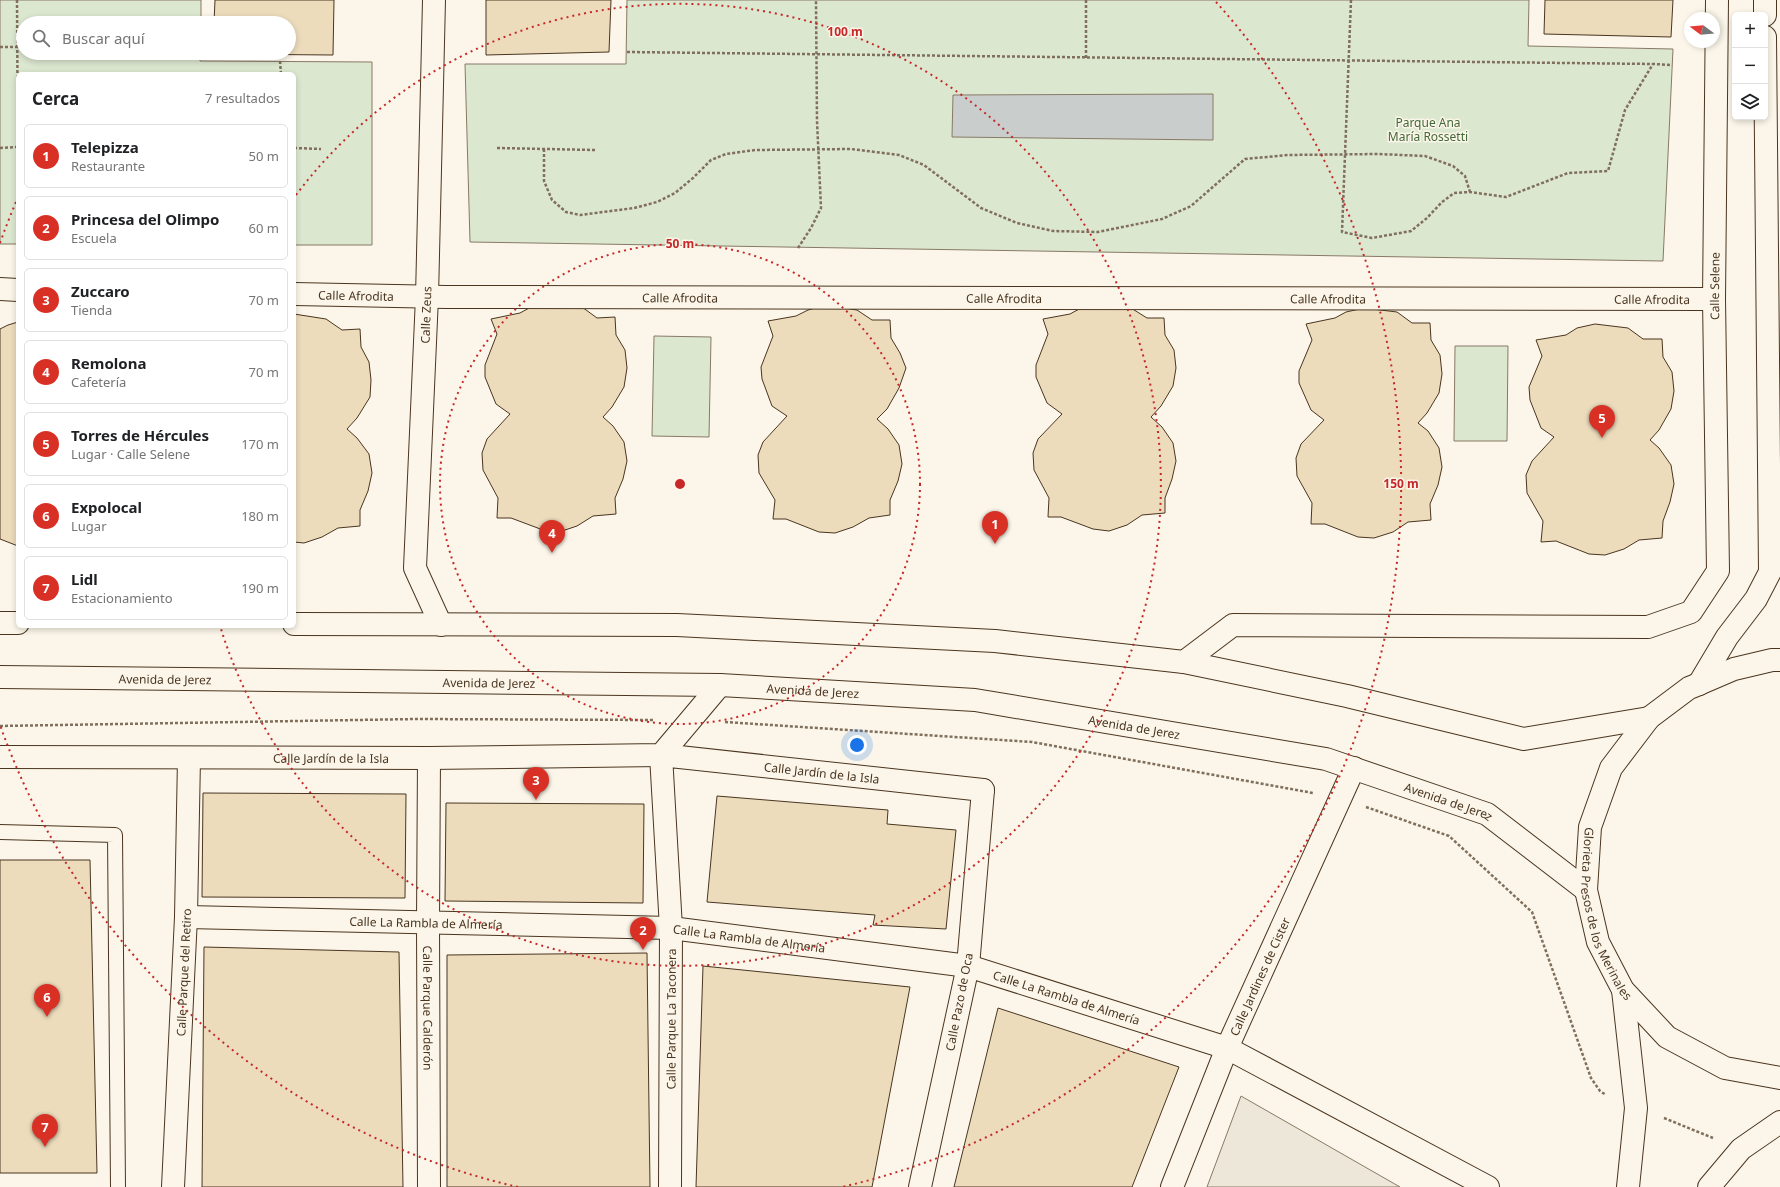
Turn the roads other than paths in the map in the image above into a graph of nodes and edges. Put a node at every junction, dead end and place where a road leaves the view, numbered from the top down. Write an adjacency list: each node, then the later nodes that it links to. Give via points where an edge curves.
1 (434, 0): 9 (street, Calle Zeus)
2 (1717, 0): 10 (street, Calle Selene)
3 (1765, 0): 4 (street)
4 (1765, 12)
5 (1765, 48): 18 (street, via 1770,572 1756,599 1727,637)
6 (0, 289): 7 (street)
7 (16, 290)
8 (296, 294): 9 (street, Calle Afrodita)
9 (427, 297): 10 (street, Calle Afrodita); 14 (street, Calle Zeus, via 415,568)
10 (1714, 299): 16 (street, Calle Selene, via 1718,572 1691,612 1648,627 1233,625)
11 (0, 623): 12 (street)
12 (16, 623)
13 (296, 624): 14 (street)
14 (441, 625): 16 (street, via 677,625 995,641)
15 (1780, 660): 18 (street, Glorieta Presos de los Merinales, via 1734,669)
16 (1184, 662): 20 (street, via 1347,696 1524,739)
17 (0, 677): 19 (street, Avenida de Jerez)
18 (1699, 684): 20 (street, Glorieta Presos de los Merinales, via 1689,688)
19 (720, 685): 21 (street); 25 (street, Avenida de Jerez, via 975,700 1326,759)
20 (1649, 718): 28 (street, Glorieta Presos de los Merinales, via 1611,768 1590,827)
21 (661, 755): 24 (street, Calle Jardín de la Isla); 26 (street, Calle Jardín de la Isla); 31 (street, Calle Parque La Taconera)
22 (0, 757): 23 (street, Calle Jardín de la Isla)
23 (189, 758): 24 (street, Calle Jardín de la Isla); 29 (street, Calle Parque del Retiro)
24 (429, 758): 30 (street, Calle Parque Calderón)
25 (1354, 768): 28 (street, Avenida de Jerez, via 1487,814); 34 (street, Calle Jardines de Cister)
26 (983, 790): 32 (street, Calle Pazo de Oca)
27 (0, 832): 37 (lane, via 115,835)
28 (1586, 890): 33 (street, Glorieta Presos de los Merinales, via 1598,942)
29 (186, 918): 30 (street, Calle La Rambla de Almería); 38 (street, Calle Parque del Retiro)
30 (428, 923): 31 (street, Calle La Rambla de Almería); 39 (street, Calle Parque Calderón)
31 (671, 928): 32 (street, Calle La Rambla de Almería); 40 (street, Calle Parque La Taconera)
32 (968, 966): 34 (street, Calle La Rambla de Almería); 41 (street, Calle Pazo de Oca)
33 (1623, 990): 35 (street, Glorieta Presos de los Merinales, via 1667,1037 1725,1068); 44 (street, via 1636,1108)
34 (1227, 1048): 42 (street, Calle Jardines de Cister); 43 (street, Calle La Rambla de Almería)
35 (1780, 1078)
36 (1780, 1122): 45 (street, via 1741,1149)
37 (118, 1187)
38 (173, 1187)
39 (428, 1187)
40 (670, 1187)
41 (920, 1187)
42 (1172, 1187)
43 (1488, 1187)
44 (1628, 1187)
45 (1709, 1187)

